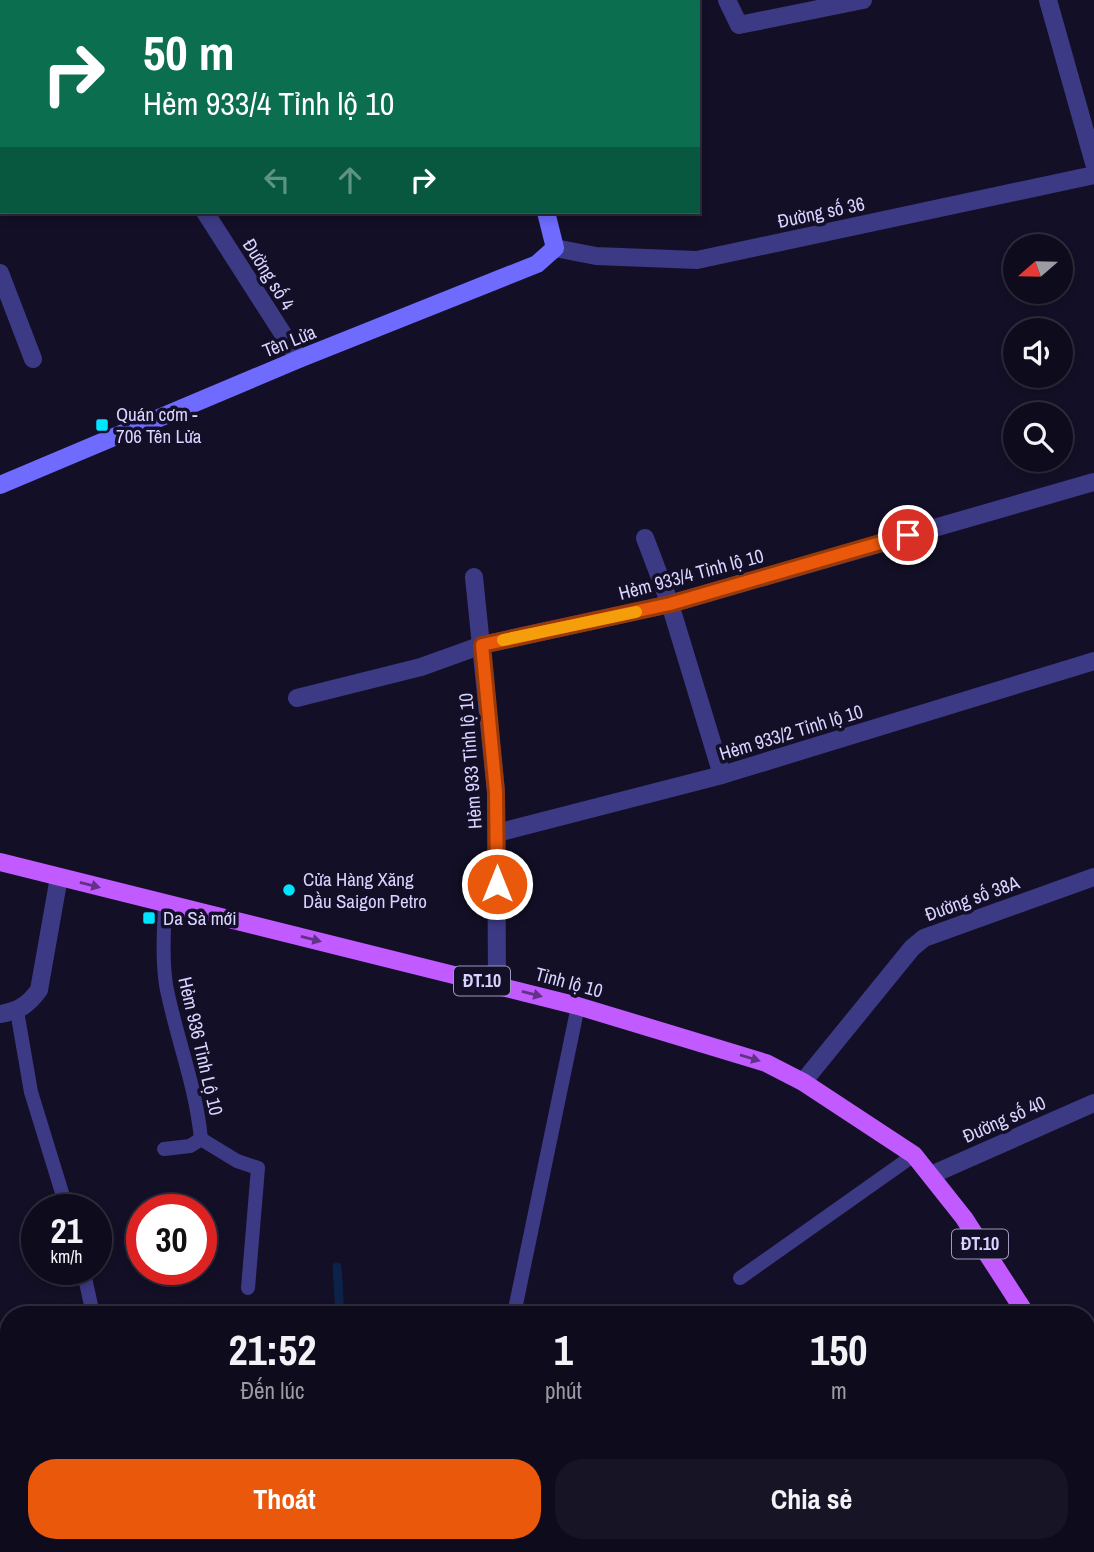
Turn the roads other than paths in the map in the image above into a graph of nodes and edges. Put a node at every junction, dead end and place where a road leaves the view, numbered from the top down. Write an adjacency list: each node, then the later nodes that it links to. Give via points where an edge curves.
1 (727, 0): 2 (street, via 739,25)
2 (863, 0)
3 (1048, 0): 4 (street)
4 (1094, 163)
5 (1094, 175): 8 (street, Đường số 36, via 697,260 596,256)
6 (206, 214): 11 (street, Đường số 4)
7 (546, 214): 8 (street)
8 (555, 248): 11 (street, Tên Lửa, via 537,264)
9 (0, 273): 10 (street)
10 (33, 359)
11 (299, 359): 13 (street, Tên Lửa)
12 (1094, 482): 16 (street, Hẻm 933/4 Tỉnh lộ 10)
13 (0, 485)
14 (645, 538): 16 (street)
15 (474, 577): 17 (street, Hẻm 933 Tỉnh lộ 10)
16 (670, 604): 17 (street, Hẻm 933/4 Tỉnh lộ 10); 20 (street)
17 (482, 645): 19 (street, Hẻm 933/4 Tỉnh lộ 10, via 421,667); 21 (street, Hẻm 933 Tỉnh lộ 10)
18 (1094, 661): 20 (street, Hẻm 933/2 Tỉnh lộ 10)
19 (298, 698)
20 (722, 775): 21 (street, Hẻm 933/2 Tỉnh lộ 10)
21 (497, 833): 26 (street, Hẻm 933 Tỉnh lộ 10)
22 (0, 862): 23 (main road, Tỉnh lộ 10 / ĐT.10)
23 (59, 877): 25 (main road, Tỉnh lộ 10 / ĐT.10, one-way to 25); 28 (street, via 39,989 30,1003)
24 (1094, 877): 29 (street, Đường số 38A, via 924,938)
25 (165, 903): 26 (main road, Tỉnh lộ 10 / ĐT.10, one-way to 26); 31 (lane, Hẻm 936 Tỉnh Lộ 10, via 166,985 198,1100)
26 (497, 985): 27 (main road, Tỉnh lộ 10 / ĐT.10, one-way to 27)
27 (578, 1006): 29 (main road, Tỉnh lộ 10 / ĐT.10, one-way to 29, via 766,1063); 40 (lane)
28 (9, 1012): 35 (lane)
29 (803, 1082): 33 (main road, Tỉnh lộ 10 / ĐT.10)
30 (1094, 1103): 34 (street, Đường số 40)
31 (201, 1139): 32 (lane, via 190,1146); 38 (lane, Hẻm 936 Tỉnh Lộ 10, via 258,1168)
32 (164, 1149)
33 (914, 1154): 34 (main road, Tỉnh lộ 10 / ĐT.10); 36 (lane)
34 (932, 1175): 41 (main road, Tỉnh lộ 10 / ĐT.10)
35 (62, 1194)
36 (740, 1279)
37 (87, 1285): 39 (lane)
38 (247, 1288)
39 (91, 1306)
40 (516, 1306)
41 (1021, 1306)

